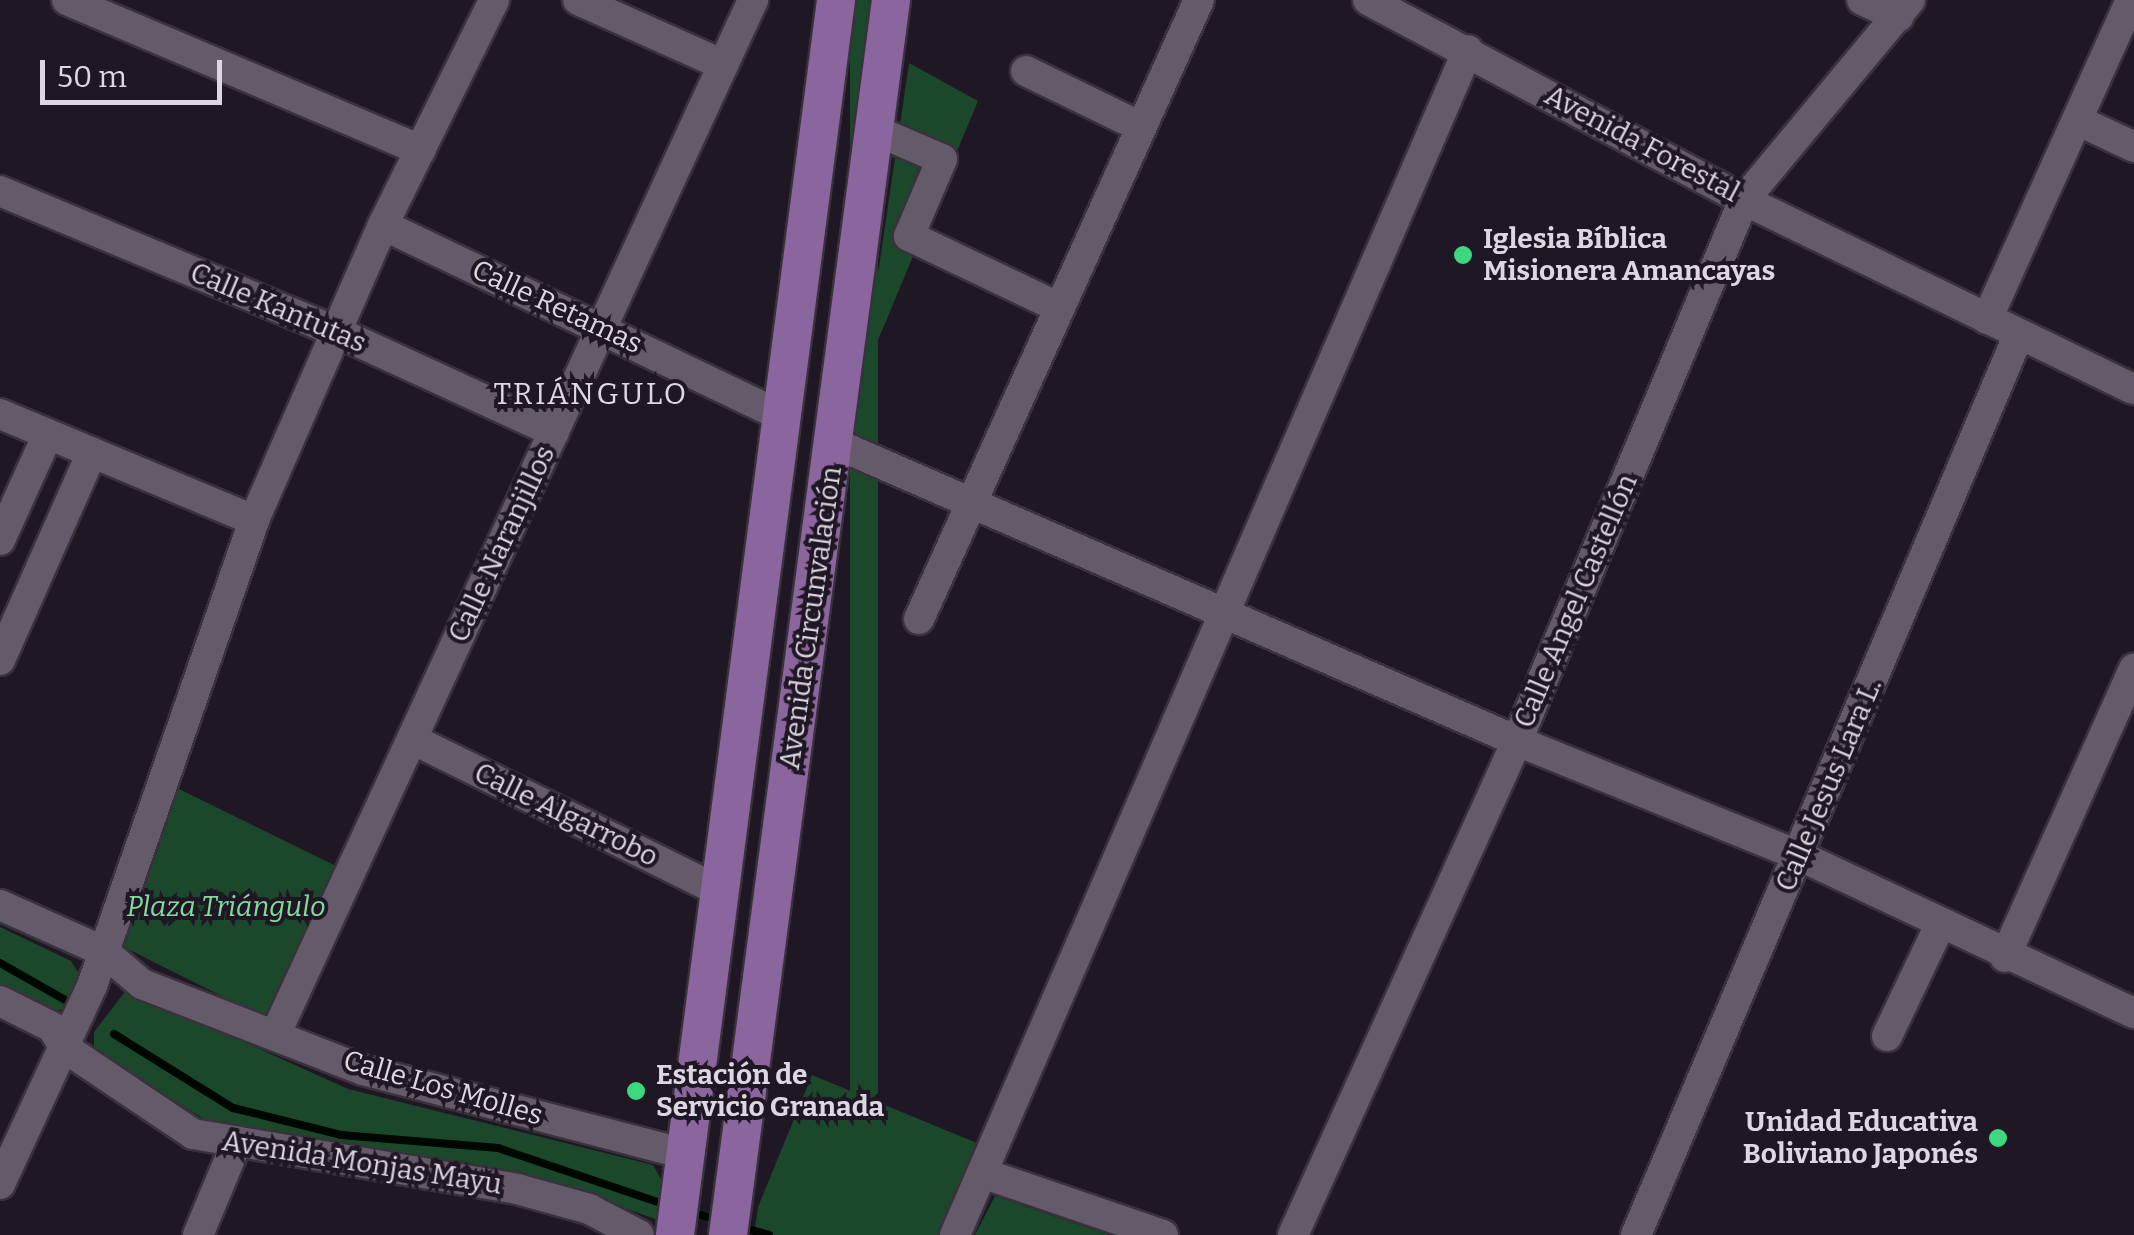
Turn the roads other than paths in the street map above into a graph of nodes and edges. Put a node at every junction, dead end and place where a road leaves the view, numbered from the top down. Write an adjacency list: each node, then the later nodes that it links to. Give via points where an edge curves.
1 (67, 0): 19 (street)
2 (494, 0): 19 (street)
3 (578, 0): 13 (street)
4 (753, 0): 13 (street, Calle Naranjillos)
5 (836, 0): 30 (main road, Avenida Circunvalación)
6 (890, 0): 17 (main road, Avenida Circunvalación)
7 (1199, 0): 16 (street)
8 (1368, 0): 12 (street, Avenida Forestal)
9 (1862, 0): 11 (street)
10 (2131, 0): 15 (street)
11 (1904, 8): 21 (street, Calle Angel Castellón)
12 (1468, 50): 21 (street, Avenida Forestal); 38 (street)
13 (724, 65): 25 (street, Calle Naranjillos)
14 (1026, 71): 16 (street)
15 (2077, 120): 18 (street); 24 (street)
16 (1139, 126): 23 (street)
17 (872, 130): 23 (street, via 942,159 910,236); 33 (main road, Avenida Circunvalación)
18 (2134, 147)
19 (420, 150): 22 (street)
20 (0, 191): 26 (street, Calle Kantutas)
21 (1744, 200): 24 (street, Avenida Forestal); 43 (street, Calle Angel Castellón)
22 (383, 225): 25 (street, Calle Retamas); 26 (street)
23 (1058, 307): 35 (street)
24 (1987, 319): 27 (street, Avenida Forestal)
25 (602, 327): 30 (street, Calle Retamas); 31 (street, Calle Naranjillos)
26 (337, 332): 31 (street, Calle Kantutas); 36 (street)
27 (2018, 334): 28 (street, Avenida Forestal); 44 (street, Calle Jesus Lara L.)
28 (2134, 389)
29 (0, 414): 32 (street)
30 (784, 417): 45 (main road, Avenida Circunvalación)
31 (554, 432): 42 (street, Calle Naranjillos)
32 (48, 434): 34 (street); 37 (street)
33 (834, 443): 35 (street); 59 (main road, Avenida Circunvalación)
34 (92, 452): 36 (street); 40 (street)
35 (972, 501): 38 (street); 39 (street)
36 (254, 520): 48 (street)
37 (0, 540)
38 (1225, 610): 43 (street); 57 (street)
39 (919, 619)
40 (0, 660)
41 (2134, 669): 49 (street)
42 (412, 739): 45 (street, Calle Algarrobo); 52 (street, Calle Naranjillos)
43 (1517, 741): 44 (street); 65 (street, Calle Angel Castellón)
44 (1800, 856): 47 (street); 66 (street, Calle Jesus Lara L.)
45 (721, 892): 56 (main road, Avenida Circunvalación)
46 (0, 904): 48 (street, Calle Los Molles)
47 (1940, 925): 49 (street); 53 (street)
48 (103, 951): 52 (street, Calle Los Molles, via 142,984); 54 (street)
49 (2005, 957): 51 (street)
50 (0, 1002): 54 (street, Avenida Monjas Mayu, via 52,1028)
51 (2134, 1013)
52 (276, 1033): 56 (street, Calle Los Molles, via 363,1070)
53 (1886, 1036)
54 (64, 1048): 55 (street, Avenida Monjas Mayu, via 193,1134); 58 (street)
55 (236, 1144): 61 (street); 62 (street, Avenida Monjas Mayu, via 517,1189 589,1209)
56 (683, 1170): 60 (main road, Avenida Circunvalación)
57 (985, 1174): 63 (street); 64 (street)
58 (0, 1184)
59 (731, 1218)
60 (675, 1231)
61 (198, 1235)
62 (639, 1235)
63 (955, 1235)
64 (1163, 1235)
65 (1293, 1235)
66 (1636, 1235)

